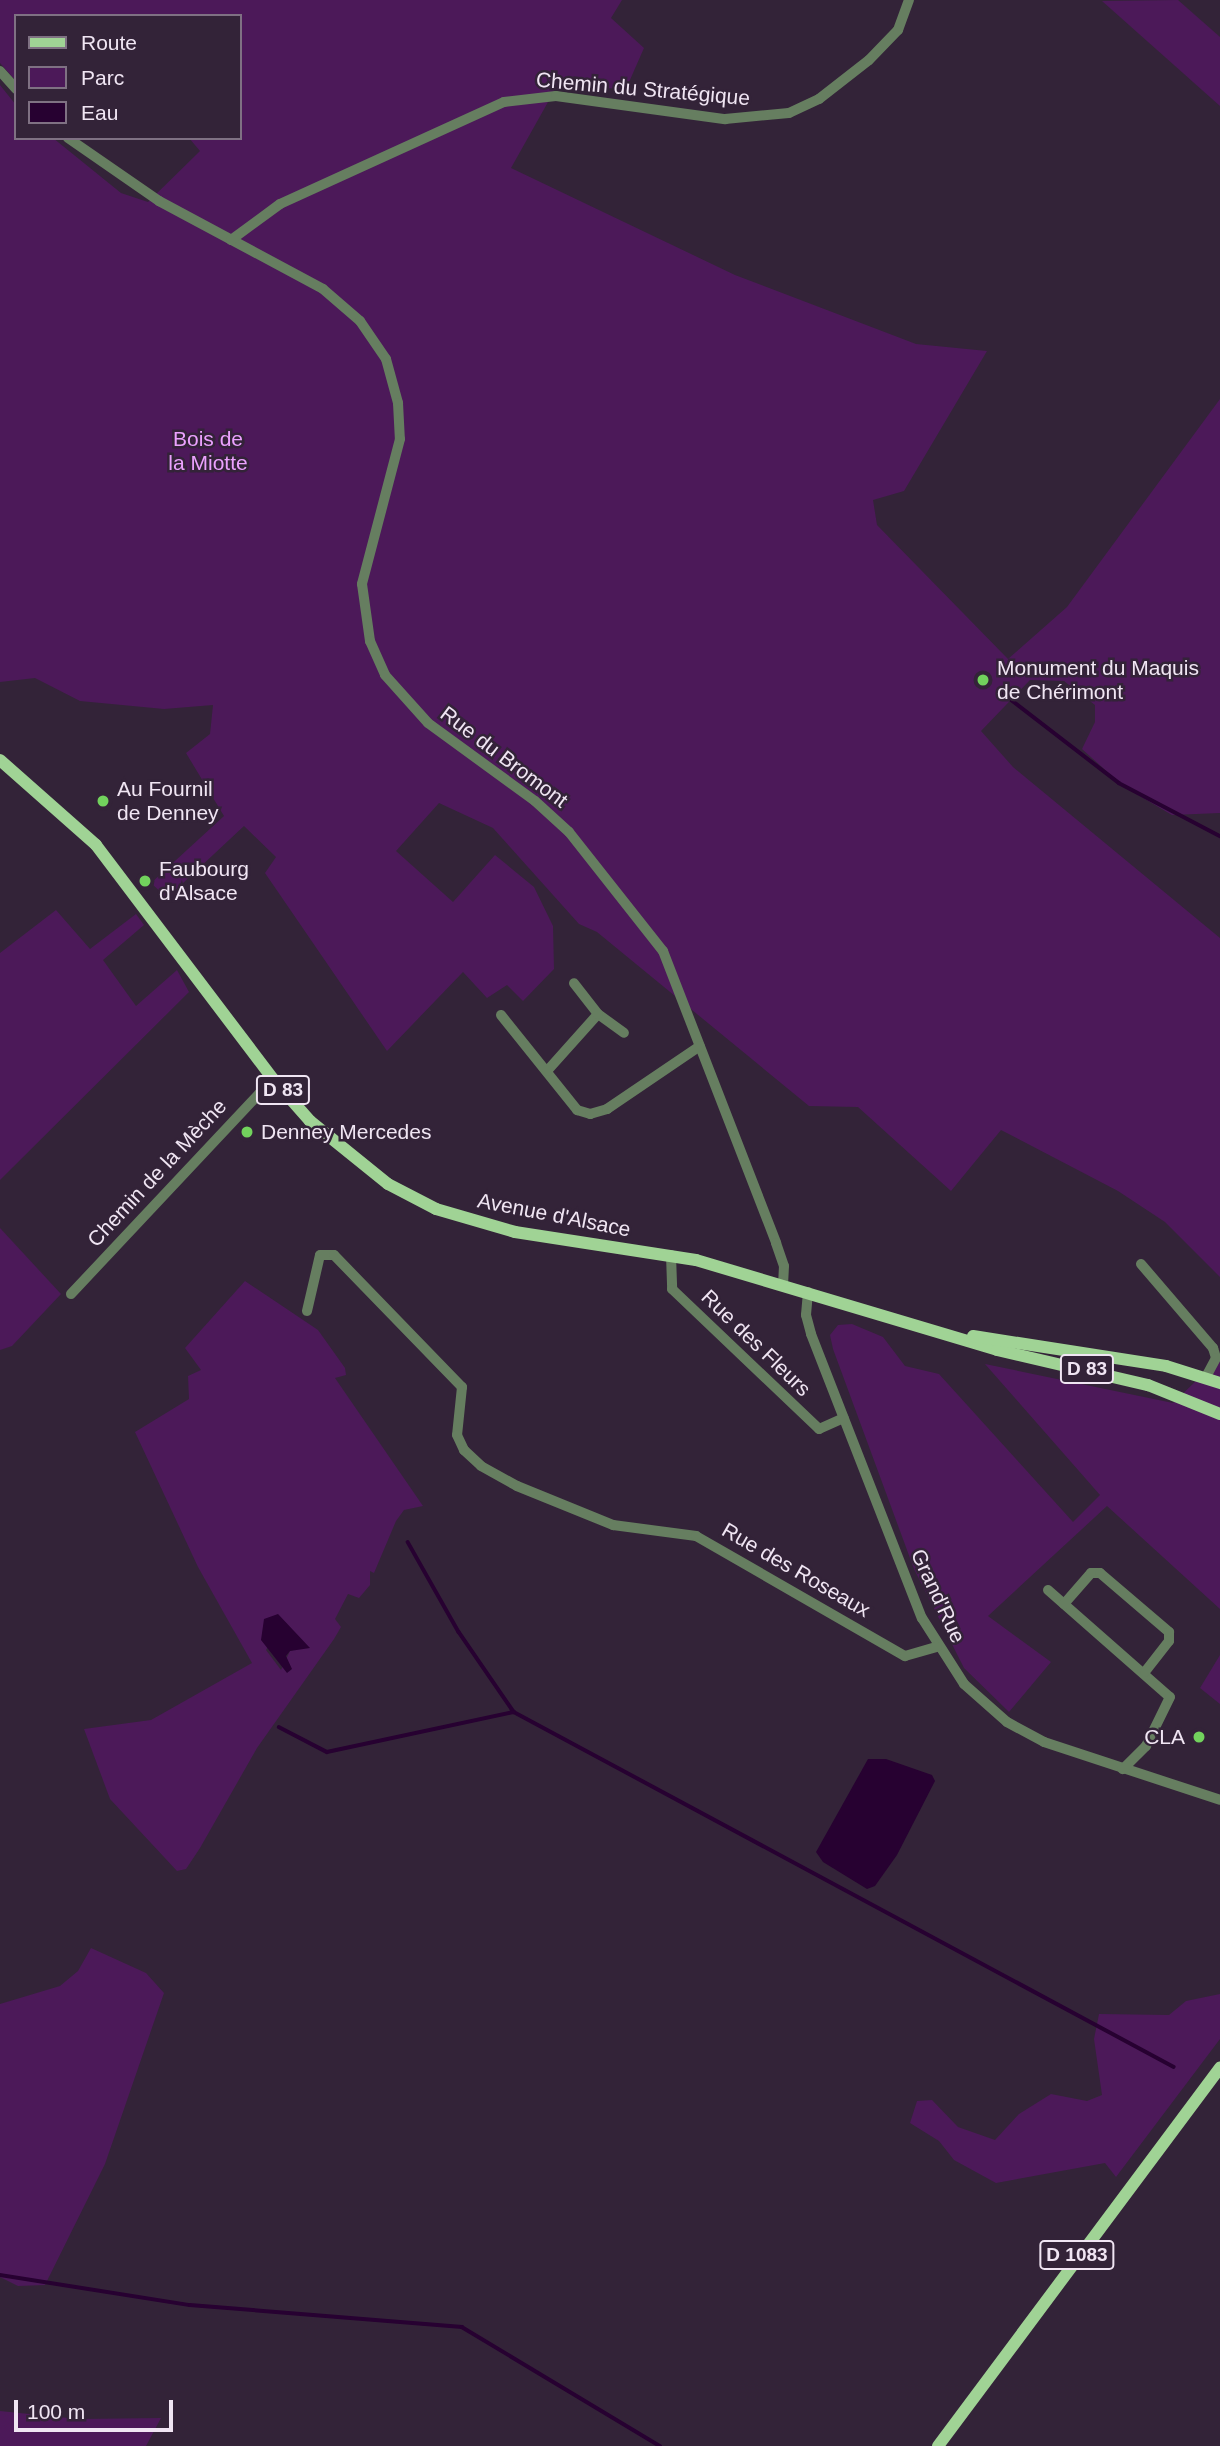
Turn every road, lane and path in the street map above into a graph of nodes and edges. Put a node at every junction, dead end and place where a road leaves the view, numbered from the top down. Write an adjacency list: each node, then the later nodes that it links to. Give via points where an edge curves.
1 (909, 0): 5 (street, Chemin du Stratégique, via 898,30 869,61 820,99 789,113 725,120 556,96 504,102 280,204)
2 (0, 71): 3 (street)
3 (14, 87)
4 (71, 140): 5 (street, Rue du Bromont, via 159,201)
5 (231, 240): 11 (street, Rue du Bromont, via 346,306 386,359 398,403 400,439 362,584 370,641 385,675 406,704 569,832 663,951)
6 (0, 760): 13 (main road, Avenue d'Alsace / D 83, via 96,845)
7 (574, 984): 8 (street)
8 (598, 1014): 10 (street); 12 (street)
9 (500, 1015): 12 (street)
10 (624, 1033)
11 (700, 1045): 12 (street, via 607,1109 590,1114 577,1110); 16 (street, Rue du Bromont, via 784,1266)
12 (547, 1071)
13 (273, 1079): 14 (main road, Avenue d'Alsace / D 83, via 347,1155 387,1184 436,1209 515,1231); 18 (street, Chemin de la Mèche)
14 (671, 1255): 16 (main road, Avenue d'Alsace / D 83); 24 (street, Rue des Fleurs, via 672,1289 819,1429)
15 (1141, 1264): 21 (street, via 1213,1348 1216,1358)
16 (783, 1284): 17 (main road, Avenue d'Alsace / D 83)
17 (808, 1292): 20 (main road, Avenue d'Alsace / D 83); 24 (street, Grand'Rue, via 806,1315 811,1334)
18 (71, 1294)
19 (307, 1311): 27 (street, Rue des Roseaux, via 320,1255 334,1255 462,1387 457,1435 481,1466 517,1486 613,1525 672,1531 716,1545 905,1656)
20 (952, 1334): 21 (main road, Avenue d'Alsace / D 83, via 1166,1366); 23 (main road, Avenue d'Alsace / D 83, via 997,1350 1148,1385)
21 (1206, 1377): 22 (main road, D 83)
22 (1220, 1383)
23 (1220, 1414)
24 (844, 1418): 27 (street, Grand'Rue)
25 (1048, 1590): 26 (street)
26 (1064, 1605): 28 (street); 28 (street, via 1091,1573 1100,1573 1169,1632 1169,1641)
27 (937, 1647): 29 (street, Grand'Rue, via 964,1684 1007,1721 1044,1742)
28 (1144, 1672): 29 (street, via 1168,1692 1170,1701 1146,1746)
29 (1124, 1769): 30 (street, Grand'Rue)
30 (1220, 1800)
31 (1220, 2067): 32 (main road, D 1083)
32 (938, 2446)

